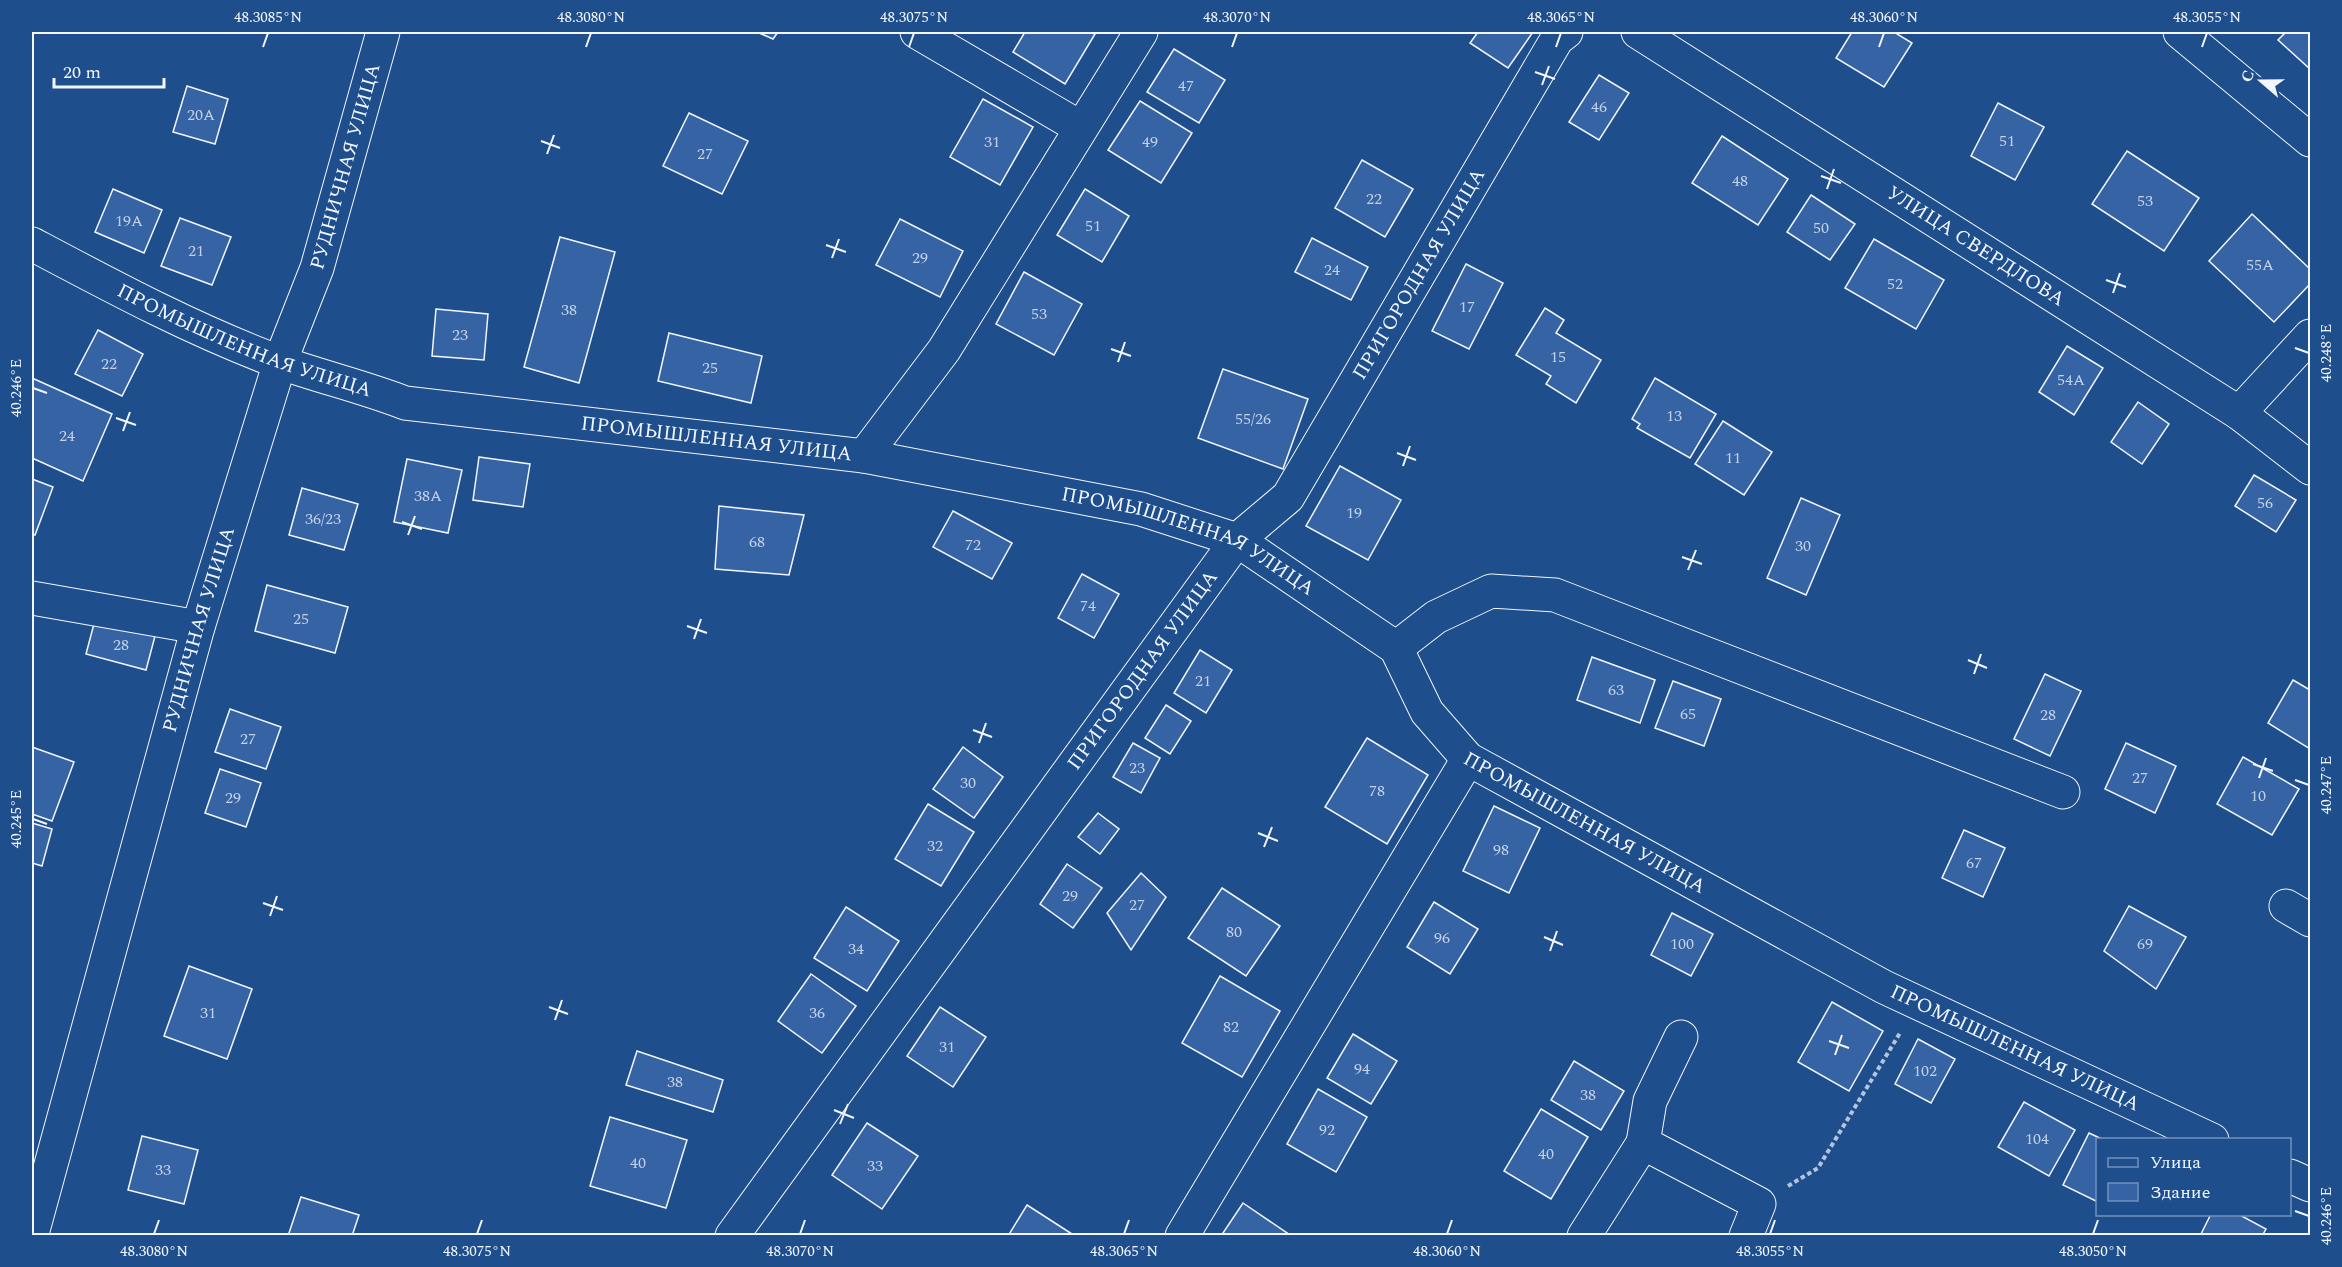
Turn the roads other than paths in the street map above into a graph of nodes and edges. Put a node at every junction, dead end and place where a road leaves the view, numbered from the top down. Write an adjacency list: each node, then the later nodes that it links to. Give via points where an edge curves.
1 (383, 32): 11 (street, РУДНИЧНАЯ УЛИЦА, via 317,268)
2 (916, 32): 7 (street)
3 (1141, 32): 7 (street)
4 (1566, 32): 15 (street, ПРИГОРОДНАЯ УЛИЦА, via 1557,39 1288,497)
5 (1638, 32): 12 (street, УЛИЦА СВЕРДЛОВА)
6 (2180, 32): 8 (street)
7 (1081, 128): 13 (street, via 944,350)
8 (2310, 140)
9 (32, 244): 11 (street, ПРОМЫШЛЕННАЯ УЛИЦА, via 166,315)
10 (2310, 336): 12 (street)
11 (280, 362): 13 (street, ПРОМЫШЛЕННАЯ УЛИЦА, via 405,403); 17 (street, РУДНИЧНАЯ УЛИЦА)
12 (2240, 413): 14 (street, УЛИЦА СВЕРДЛОВА)
13 (864, 456): 15 (street, ПРОМЫШЛЕННАЯ УЛИЦА, via 1141,509)
14 (2310, 468)
15 (1237, 540): 18 (street, ПРОМЫШЛЕННАЯ УЛИЦА); 27 (street, ПРИГОРОДНАЯ УЛИЦА)
16 (32, 598): 17 (street)
17 (198, 627): 26 (street, РУДНИЧНАЯ УЛИЦА)
18 (1396, 648): 19 (street, ПРОМЫШЛЕННАЯ УЛИЦА, via 1427,712); 20 (street, via 1436,617 1491,591 1555,595)
19 (1468, 759): 22 (street, ПРОМЫШЛЕННАЯ УЛИЦА, via 1884,987); 28 (street)
20 (2063, 792)
21 (1682, 1037): 23 (street, via 1650,1101)
22 (2208, 1138)
23 (1643, 1143): 29 (street); 30 (street, via 1759,1204)
24 (2291, 1177): 25 (street)
25 (2310, 1185)
26 (32, 1234)
27 (732, 1236)
28 (1182, 1236)
29 (1584, 1236)
30 (1746, 1236)

